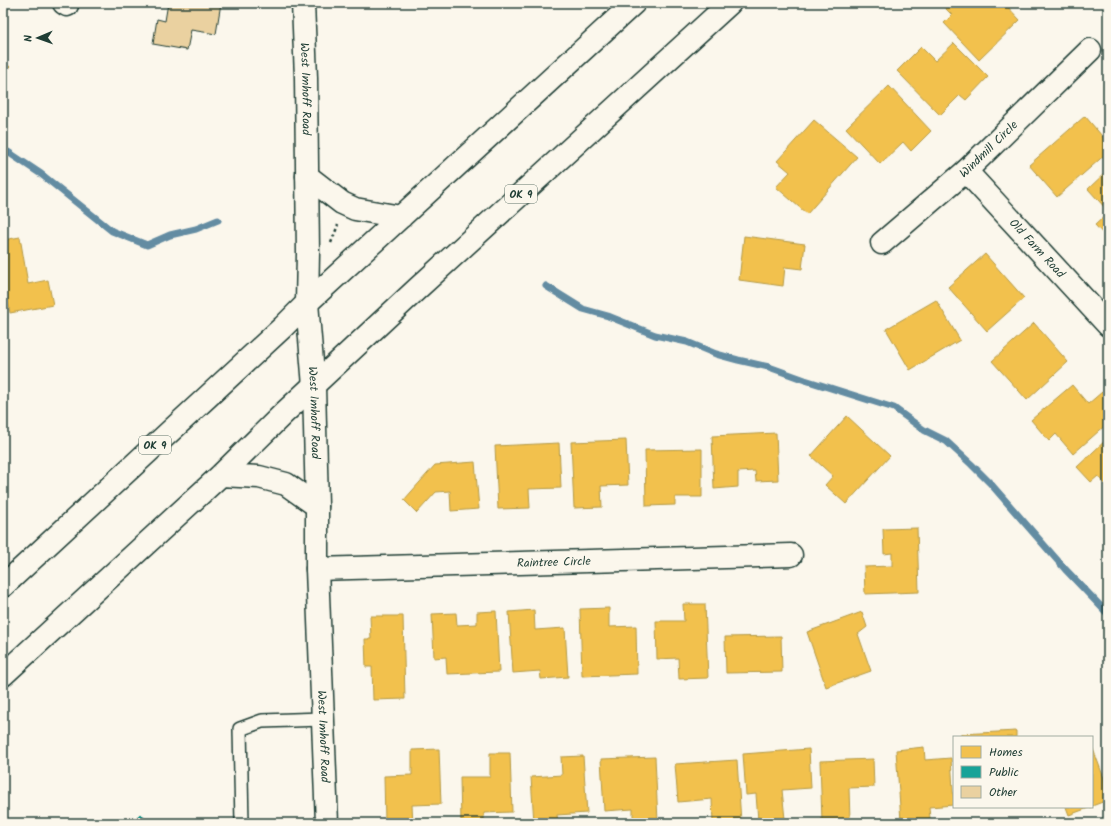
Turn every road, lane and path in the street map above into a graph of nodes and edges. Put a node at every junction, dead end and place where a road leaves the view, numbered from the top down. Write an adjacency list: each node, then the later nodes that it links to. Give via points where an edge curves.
1 (303, 3): 6 (main road, West Imhoff Road)
2 (634, 3): 7 (main road, OK 9)
3 (730, 3): 13 (main road, OK 9)
4 (1090, 50): 5 (main road, Windmill Circle)
5 (966, 171): 9 (main road, Windmill Circle); 12 (main road, Old Farm Road)
6 (307, 176): 7 (main road, via 342,203); 11 (main road, West Imhoff Road)
7 (401, 217): 11 (main road, OK 9)
8 (340, 222): 10 (path)
9 (882, 243)
10 (330, 247)
11 (307, 303): 13 (main road, West Imhoff Road); 18 (main road, OK 9)
12 (1108, 325)
13 (314, 386): 14 (main road, OK 9); 15 (main road, West Imhoff Road)
14 (221, 475): 15 (main road, via 259,477 286,484); 19 (main road, OK 9)
15 (317, 506): 17 (main road, West Imhoff Road)
16 (792, 555): 17 (main road, Raintree Circle)
17 (317, 569): 20 (main road, West Imhoff Road)
18 (3, 586)
19 (3, 675)
20 (323, 719): 21 (lane, via 262,721 240,729); 22 (main road, West Imhoff Road)
21 (242, 823)
22 (327, 823)

